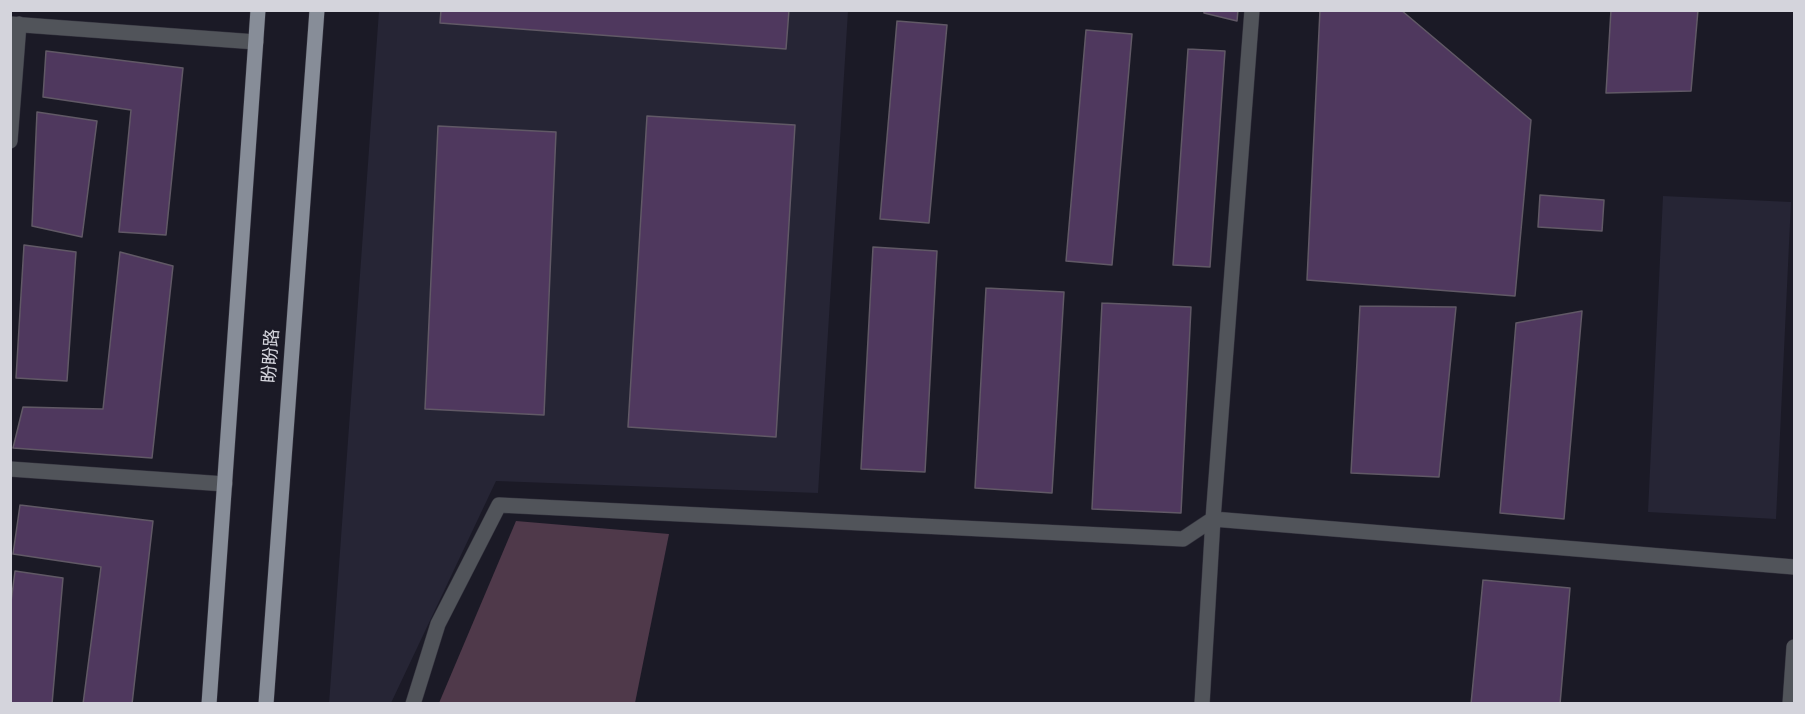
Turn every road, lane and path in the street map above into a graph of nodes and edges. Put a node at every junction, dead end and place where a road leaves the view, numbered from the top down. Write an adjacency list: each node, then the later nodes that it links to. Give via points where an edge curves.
1 (258, 10): 5 (main road)
2 (317, 10): 13 (main road, 盼盼路)
3 (1252, 10): 9 (street)
4 (15, 24): 5 (street); 6 (street)
5 (256, 42): 8 (main road)
6 (10, 141)
7 (10, 469): 8 (street)
8 (225, 484): 12 (main road)
9 (1213, 519): 10 (street); 14 (street, via 1183,539 499,505 438,624); 15 (street)
10 (1794, 567)
11 (1794, 647): 16 (street)
12 (209, 704)
13 (266, 704)
14 (413, 704)
15 (1202, 704)
16 (1790, 704)

